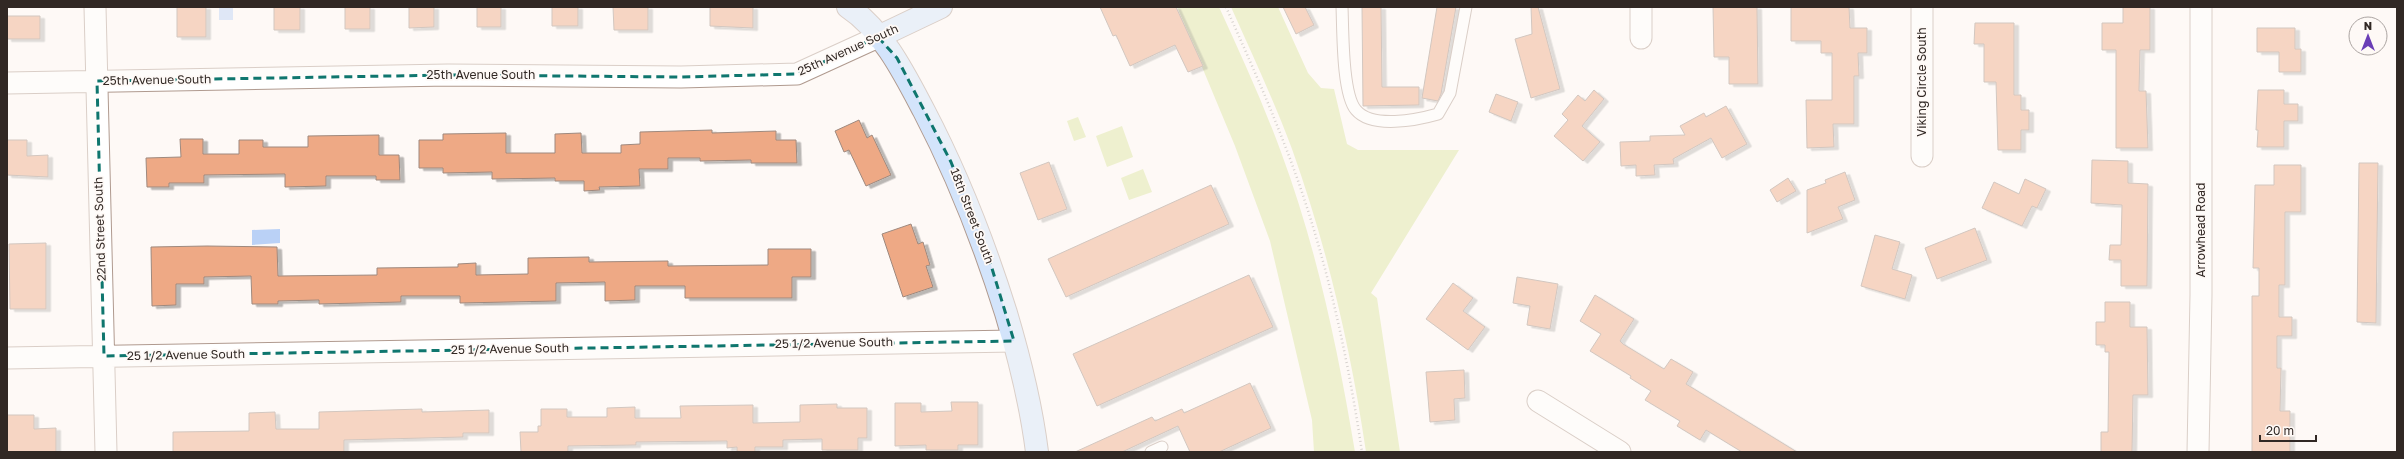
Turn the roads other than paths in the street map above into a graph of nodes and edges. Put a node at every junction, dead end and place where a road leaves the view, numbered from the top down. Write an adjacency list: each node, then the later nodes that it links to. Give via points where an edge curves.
1 (95, 7): 11 (street, 22nd Street South)
2 (848, 7): 9 (street, 18th Street South, via 858,13)
3 (941, 7): 9 (street, 25th Avenue South)
4 (1342, 7): 5 (lane, via 1348,91 1356,110 1372,119 1410,122 1438,114 1450,93)
5 (1466, 7)
6 (1641, 7): 10 (street)
7 (1922, 7): 13 (street, Viking Circle South)
8 (2201, 7): 23 (street, Arrowhead Road)
9 (878, 37): 11 (street, 25th Avenue South, via 797,74 681,77 448,75); 14 (street, 18th Street South, via 897,58 951,162 987,252)
10 (1641, 38)
11 (97, 81): 12 (street, 25th Avenue South); 15 (street, 22nd Street South)
12 (7, 82)
13 (1922, 156)
14 (1014, 341): 15 (street, 25 1/2 Avenue South); 20 (street, 18th Street South, via 1032,409)
15 (104, 356): 16 (street, 25 1/2 Avenue South); 19 (street, 22nd Street South)
16 (7, 358)
17 (1538, 401): 22 (street)
18 (1162, 447): 21 (lane)
19 (106, 452)
20 (1037, 452)
21 (1151, 452)
22 (1620, 452)
23 (2198, 452)

